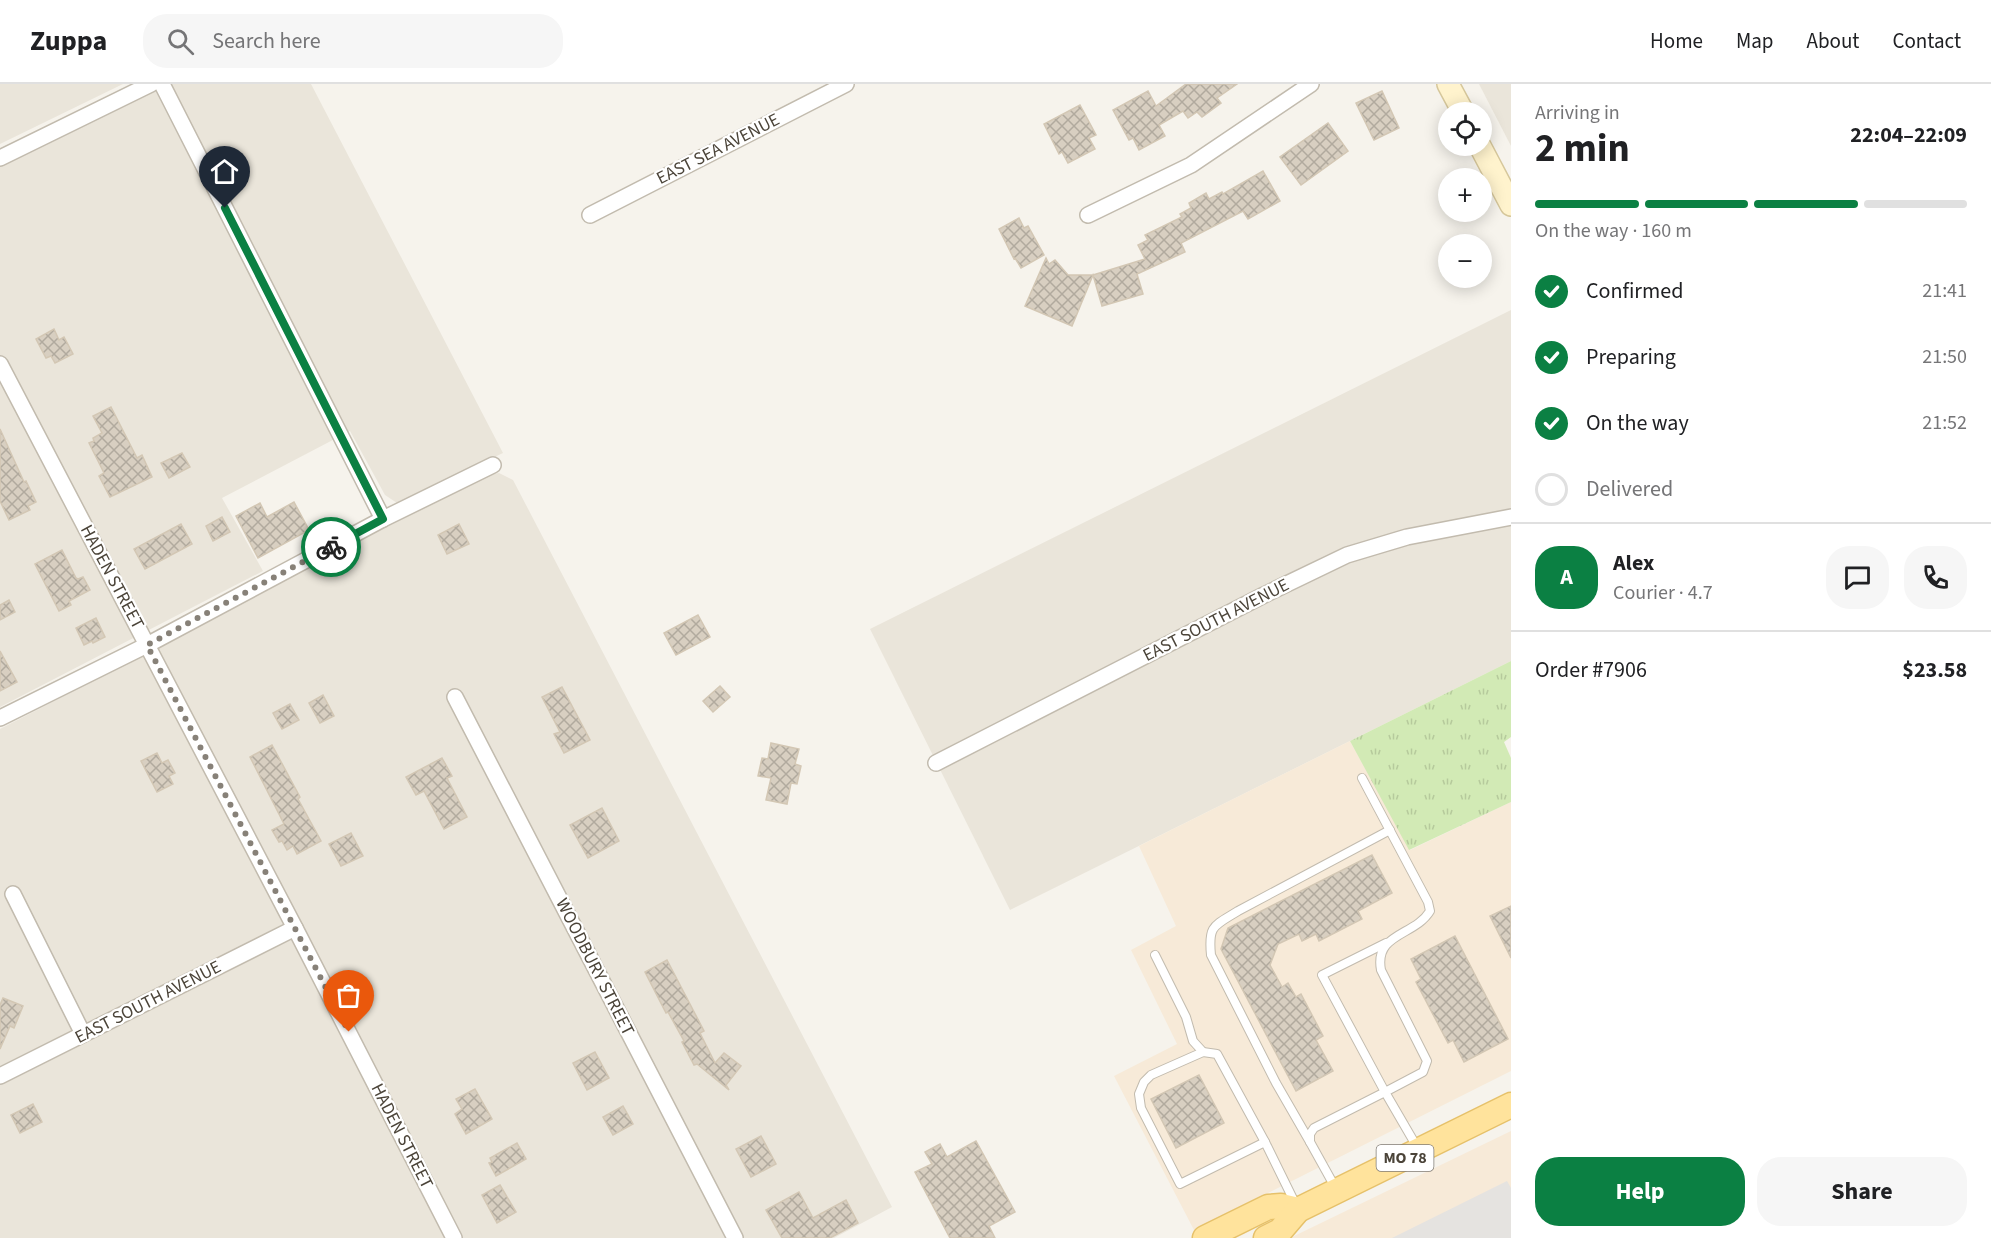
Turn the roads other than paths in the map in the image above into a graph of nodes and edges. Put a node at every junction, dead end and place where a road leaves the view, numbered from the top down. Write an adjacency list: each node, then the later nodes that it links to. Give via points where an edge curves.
1 (151, 84): 8 (street)
2 (162, 84): 15 (street)
3 (846, 84): 11 (street, EAST SEA AVENUE)
4 (1311, 84): 10 (street, via 1191,165)
5 (1448, 84): 6 (main road)
6 (1458, 102)
7 (1485, 156): 9 (main road)
8 (0, 158)
9 (1511, 205)
10 (1088, 214)
11 (590, 215)
12 (0, 364): 16 (street, HADEN STREET)
13 (493, 465): 15 (street)
14 (1511, 518): 19 (street, EAST SOUTH AVENUE, via 1407,537 1347,555)
15 (383, 519): 16 (street)
16 (147, 645): 18 (street); 23 (street, HADEN STREET)
17 (455, 697): 37 (street, WOODBURY STREET)
18 (0, 718)
19 (936, 763)
20 (1362, 778): 21 (lane)
21 (1390, 830): 24 (lane, via 1430,911 1425,919); 32 (lane, via 1238,911 1216,925 1209,935 1211,955)
22 (14, 894): 26 (street)
23 (295, 928): 26 (street, EAST SOUTH AVENUE); 36 (street, HADEN STREET)
24 (1386, 943): 29 (lane, via 1379,960 1381,970 1427,1061 1423,1072); 29 (lane, via 1322,975)
25 (1155, 955): 27 (lane, via 1186,1017 1193,1041)
26 (83, 1034): 28 (street, EAST SOUTH AVENUE)
27 (1203, 1052): 31 (lane, via 1217,1053); 31 (lane, via 1151,1075 1139,1094 1141,1108 1180,1184)
28 (0, 1076)
29 (1385, 1092): 32 (lane, via 1314,1128); 33 (lane)
30 (1511, 1105): 33 (main road, MO 78)
31 (1265, 1142): 35 (lane)
32 (1310, 1142): 34 (lane)
33 (1419, 1151): 34 (main road, MO 78)
34 (1338, 1191): 35 (main road, MO 78)
35 (1298, 1210): 38 (main road, via 1268,1207); 39 (main road, MO 78, via 1280,1231)
36 (454, 1238)
37 (735, 1238)
38 (1205, 1238)
39 (1266, 1238)

